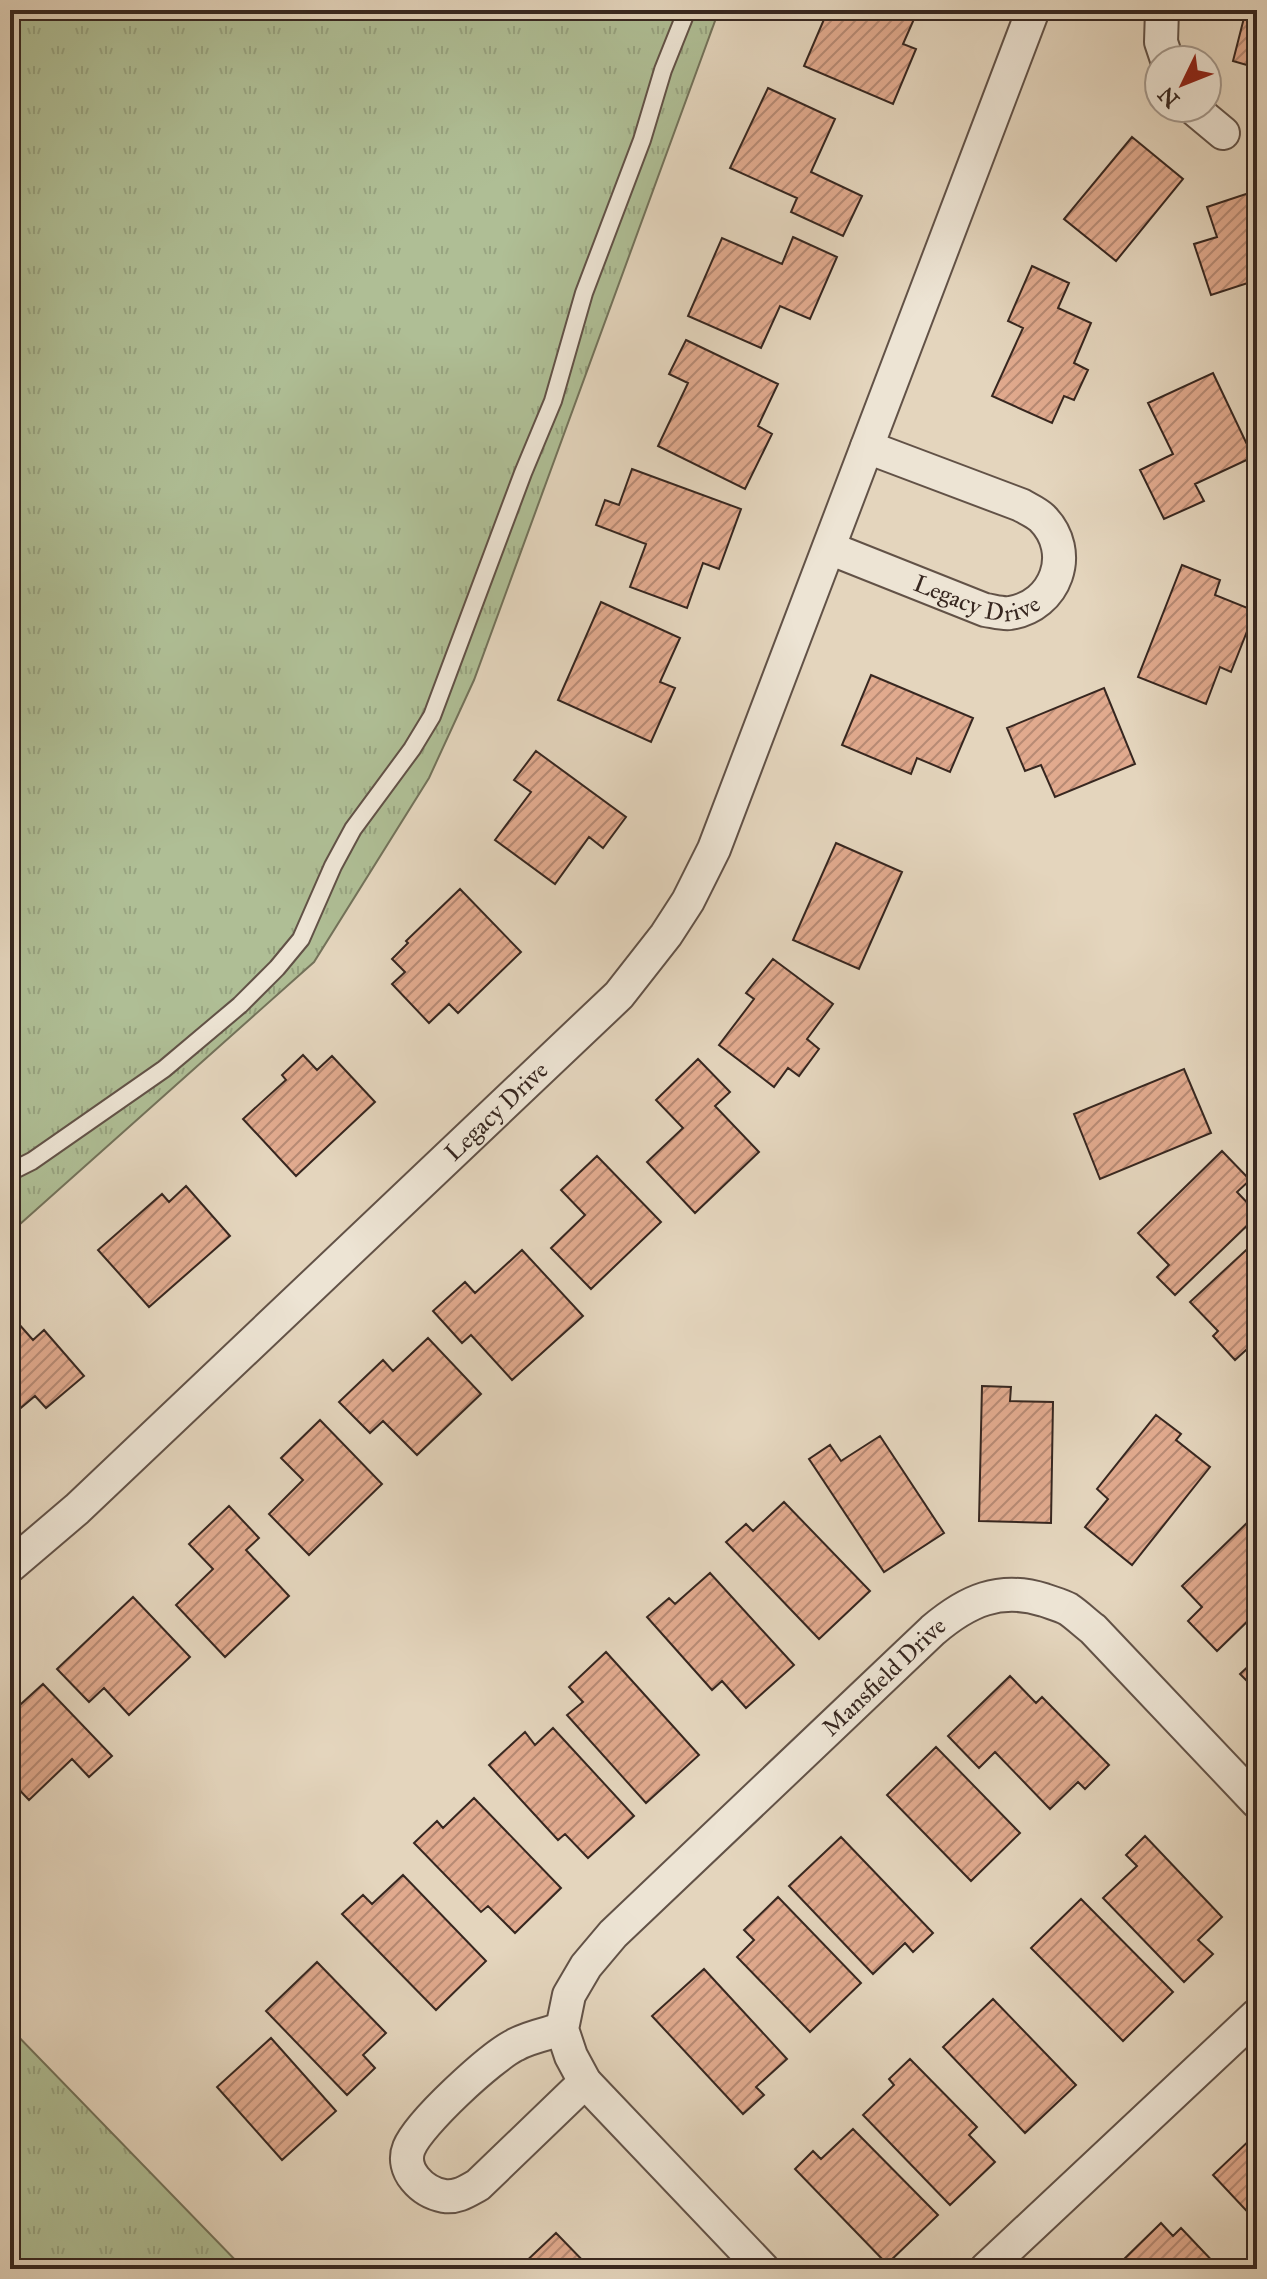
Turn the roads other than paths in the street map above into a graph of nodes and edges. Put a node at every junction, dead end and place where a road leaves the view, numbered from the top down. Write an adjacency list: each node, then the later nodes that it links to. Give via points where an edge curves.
1 (687, 10): 9 (lane, via 584,293 553,401 432,716 353,829 301,939 277,968 164,1069)
2 (1033, 10): 7 (street, Legacy Drive)
3 (1162, 10): 4 (street)
4 (1162, 44)
5 (1212, 124): 6 (street)
6 (1223, 133)
7 (867, 447): 8 (street, Legacy Drive); 8 (street, Legacy Drive, via 1041,517 1061,556 1057,577 1046,595 1007,614)
8 (829, 548): 10 (street, Legacy Drive, via 714,849 666,935 619,995 77,1509)
9 (10, 1172)
10 (10, 1566)
11 (1257, 1802): 13 (street, Mansfield Drive, via 1066,1607 1007,1594 974,1601 933,1630 613,1934 569,1995)
12 (1257, 2015): 16 (street)
13 (562, 2029): 14 (street); 14 (street, via 517,2043 496,2056 425,2123 407,2152 406,2166 430,2191 462,2194 478,2185)
14 (585, 2082): 15 (street)
15 (763, 2269)
16 (986, 2269)

